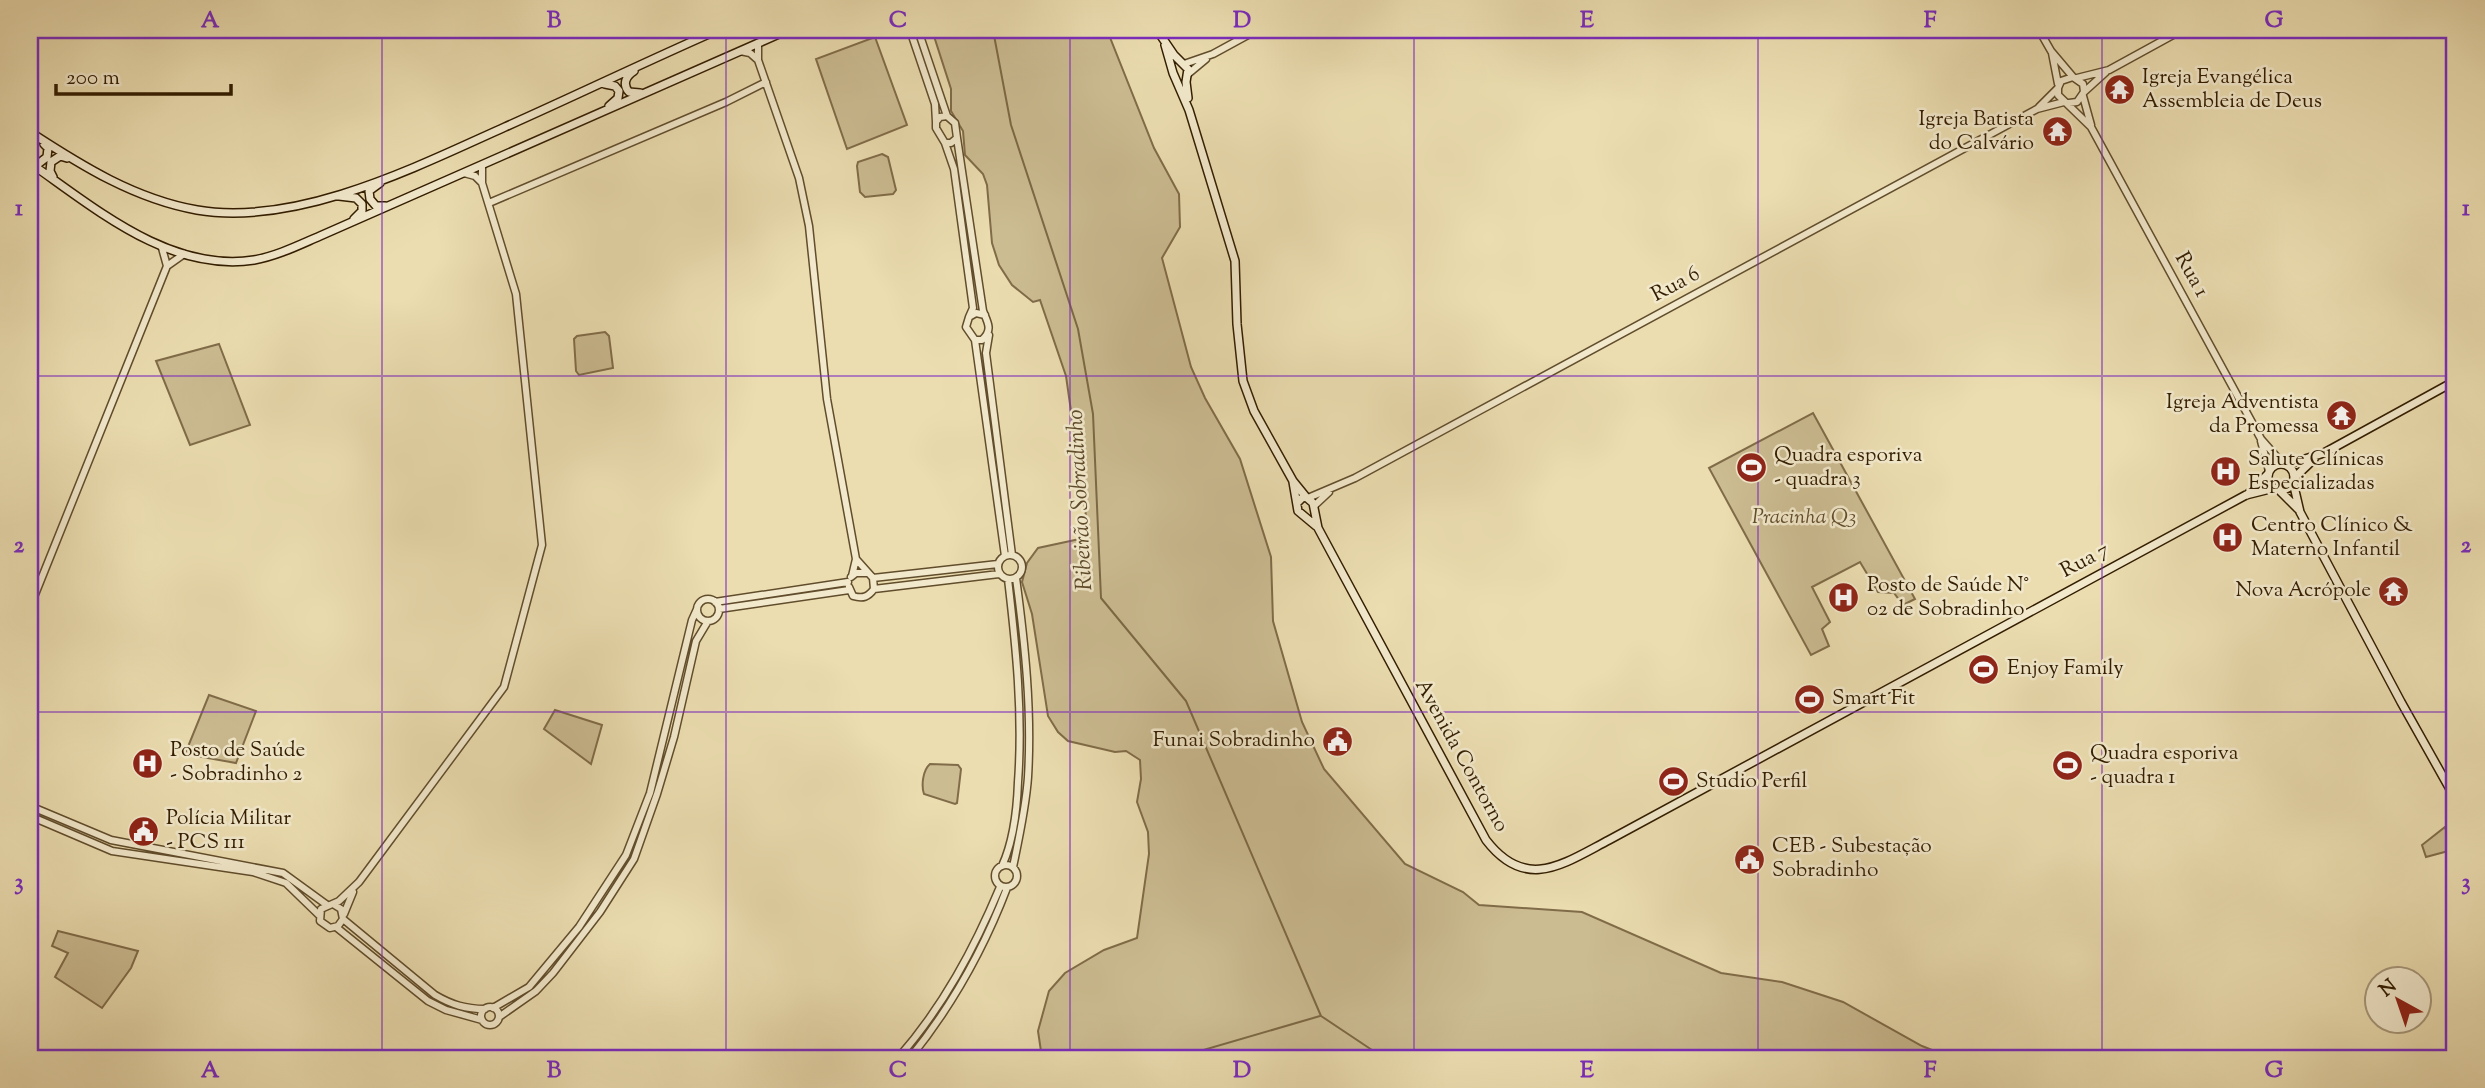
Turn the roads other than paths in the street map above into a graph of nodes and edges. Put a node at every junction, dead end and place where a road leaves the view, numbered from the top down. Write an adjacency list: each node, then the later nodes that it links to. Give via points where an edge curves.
1 (718, 30): 13 (main road)
2 (788, 30): 9 (main road)
3 (910, 30): 30 (street)
4 (918, 30): 29 (street)
5 (1157, 30): 10 (main road)
6 (1257, 30): 14 (street)
7 (2039, 30): 12 (street)
8 (2182, 30): 17 (street)
9 (758, 43): 11 (main road); 15 (street)
10 (1165, 45): 16 (main road); 18 (main road)
11 (740, 51): 15 (street); 24 (main road)
12 (2051, 51): 20 (street); 23 (street)
13 (668, 52): 22 (main road); 24 (main road, via 628,75 629,92)
14 (1213, 54): 16 (street); 19 (street)
15 (758, 60): 21 (street)
16 (1184, 64): 18 (main road, via 1175,66); 19 (main road)
17 (2109, 70): 20 (street); 25 (street)
18 (1174, 74): 19 (main road, via 1184,79); 28 (main road)
19 (1188, 74): 28 (main road)
20 (2075, 77): 23 (street, via 2064,78); 25 (street, via 2083,84)
21 (766, 82): 45 (street); 72 (street, via 799,178 809,226 827,399)
22 (599, 85): 31 (main road, via 615,86 618,99); 40 (main road)
23 (2058, 86): 26 (street, via 2059,96); 27 (street, Rua 6)
24 (651, 91): 31 (main road)
25 (2084, 94): 26 (street, via 2077,102); 32 (street)
26 (2066, 102): 27 (street, Rua 6); 32 (street)
27 (2037, 109): 63 (street, Rua 6)
28 (1189, 110): 61 (main road, via 1235,261 1243,381 1254,411)
29 (947, 116): 30 (street); 34 (street, via 955,123)
30 (936, 122): 36 (street)
31 (574, 125): 39 (main road)
32 (2091, 127): 56 (street, Rua 1)
33 (30, 132): 35 (main road)
34 (957, 138): 36 (street); 51 (street)
35 (41, 140): 37 (main road); 38 (main road, via 48,148 47,157 38,164)
36 (944, 143): 52 (street, via 954,169 973,308)
37 (71, 159): 42 (main road, via 60,156 51,162); 44 (main road, via 154,199 198,210 247,213)
38 (30, 163): 42 (main road)
39 (482, 165): 41 (main road); 43 (street)
40 (413, 168): 44 (main road); 46 (main road, via 369,191 376,206)
41 (464, 173): 43 (street); 46 (main road)
42 (54, 180): 48 (main road)
43 (482, 183): 45 (street)
44 (335, 195): 47 (main road, via 356,198 362,204 362,211)
45 (489, 203): 90 (street, via 516,294 542,545 504,687)
46 (389, 206): 47 (main road)
47 (351, 222): 49 (main road, via 256,260 225,261)
48 (162, 247): 49 (main road); 50 (street)
49 (184, 254): 50 (street)
50 (167, 266): 80 (street)
51 (985, 315): 52 (street); 53 (street)
52 (969, 317): 54 (street, via 966,327)
53 (989, 335): 54 (street); 71 (street, via 986,353)
54 (975, 340): 71 (street)
55 (2455, 381): 57 (main road)
56 (2261, 439): 58 (street); 59 (street)
57 (2316, 457): 58 (main road); 60 (main road)
58 (2285, 464): 59 (main road, via 2274,465); 60 (main road, via 2292,470)
59 (2268, 473): 62 (main road); 64 (main road, Rua 7)
60 (2293, 480): 62 (main road, via 2287,488); 68 (main road)
61 (1293, 481): 65 (main road); 66 (main road)
62 (2276, 489): 64 (main road, Rua 7); 68 (main road)
63 (1331, 490): 65 (street, Rua 6); 67 (street, Rua 6)
64 (2246, 495): 84 (main road, Rua 7)
65 (1307, 498): 66 (main road); 67 (main road)
66 (1297, 503): 69 (main road, via 1298,511)
67 (1314, 508): 69 (main road); 70 (main road)
68 (2300, 512): 85 (main road)
69 (1305, 515): 70 (main road)
70 (1318, 528): 84 (main road, Avenida Contorno, via 1486,840 1516,865 1539,871 1561,865)
71 (1008, 555): 73 (street); 76 (street, via 1019,558 1022,565)
72 (856, 559): 75 (street); 77 (street)
73 (998, 564): 74 (street); 75 (street)
74 (999, 573): 76 (street); 78 (street)
75 (869, 575): 77 (street, via 861,572); 78 (street)
76 (1012, 579): 88 (street, via 1022,737 1016,811); 89 (street, via 1027,671 1029,716 1028,779)
77 (850, 583): 78 (street, via 853,596 869,596); 79 (street); 82 (street)
78 (874, 589)
79 (715, 601): 81 (street, via 705,599); 82 (street)
80 (30, 607)
81 (697, 609): 83 (street); 96 (street, via 650,793 626,855 579,927 529,987)
82 (719, 609): 83 (street)
83 (708, 621): 97 (street, via 696,640 674,737 634,859 553,973)
84 (1794, 740)
85 (2455, 798)
86 (30, 806): 92 (street, via 111,840 284,873)
87 (30, 816): 93 (street, via 113,851 253,872 286,883)
88 (1002, 866): 89 (street); 91 (street, via 995,875)
89 (1013, 867): 91 (street, via 1016,880)
90 (359, 881): 92 (street); 94 (street)
91 (1003, 887): 99 (street, via 937,1009); 100 (street, via 994,921 964,982)
92 (330, 904): 93 (street); 94 (street, via 341,909)
93 (319, 915): 95 (street, via 325,926)
94 (343, 917): 95 (street); 96 (street, via 435,995 467,1009)
95 (336, 927): 98 (street, via 428,1001)
96 (489, 1008): 97 (street); 98 (street)
97 (499, 1017): 98 (street, via 492,1025)
98 (482, 1020)
99 (898, 1058)
100 (910, 1058)

